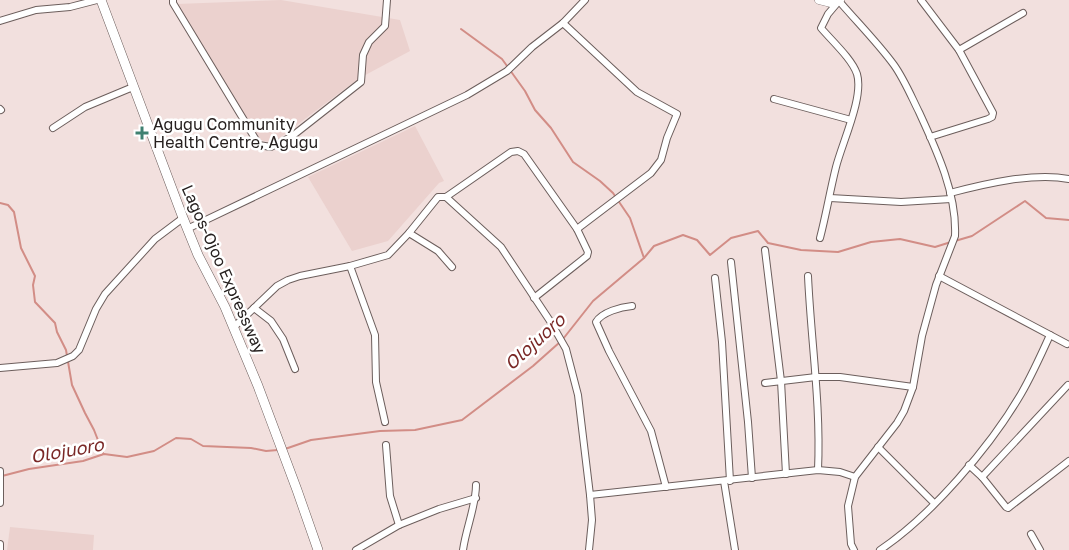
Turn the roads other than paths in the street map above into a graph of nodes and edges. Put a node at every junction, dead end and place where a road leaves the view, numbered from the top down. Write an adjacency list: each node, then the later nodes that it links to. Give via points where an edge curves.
1 (97, 0): 10 (street, via 70,7 36,10)
2 (101, 0): 13 (main road, Lagos-Ojoo Expressway)
3 (173, 0): 4 (street, via 259,145 271,148 291,137 361,82 363,55 369,42 385,26)
4 (387, 0)
5 (585, 0): 11 (street)
6 (819, 0): 7 (street, via 831,3)
7 (839, 0): 15 (street, via 821,28 848,59 857,76); 17 (street, via 904,81)
8 (925, 1): 12 (street)
9 (1023, 13): 12 (street)
10 (0, 22)
11 (563, 23): 23 (street, via 507,71 467,95); 24 (street, via 637,92 677,114 661,160 651,173)
12 (958, 50): 17 (street, via 991,108 992,117)
13 (133, 87): 16 (street, via 85,107); 22 (main road, Lagos-Ojoo Expressway)
14 (774, 99): 15 (street)
15 (851, 120): 21 (street)
16 (53, 128)
17 (930, 137): 19 (street)
18 (1069, 179): 19 (street, via 1050,176 981,185)
19 (950, 196): 21 (street, via 901,202); 32 (street, via 955,236)
20 (446, 197): 24 (street, via 518,150); 25 (street, via 438,197); 34 (street, via 501,248)
21 (830, 198): 26 (street)
22 (183, 218): 23 (main road, Lagos-Ojoo Expressway); 40 (street, via 155,239 105,294 79,350 72,356 57,363)
23 (187, 229): 37 (main road, Lagos-Ojoo Expressway)
24 (577, 229): 34 (street, via 588,256)
25 (410, 233): 29 (street, via 388,255); 30 (street, via 438,251)
26 (820, 238)
27 (766, 250): 43 (street)
28 (731, 262): 58 (street)
29 (350, 266): 36 (street, via 288,280); 47 (street, via 373,326 376,382)
30 (452, 267)
31 (808, 276): 42 (street)
32 (939, 276): 38 (street); 46 (street, via 922,336)
33 (715, 278): 59 (street, via 722,342)
34 (534, 298): 62 (street, via 566,349 578,395)
35 (632, 306): 61 (street, via 617,309 596,322 651,431)
36 (254, 308): 37 (street); 41 (street, via 271,321 283,339)
37 (234, 327): 70 (main road, Lagos-Ojoo Expressway)
38 (1050, 335): 39 (street); 51 (street, via 1020,395)
39 (1068, 344)
40 (0, 368)
41 (294, 369)
42 (816, 377): 43 (street); 46 (street); 52 (street)
43 (781, 381): 44 (street); 54 (street)
44 (765, 383)
45 (1068, 385): 57 (street)
46 (913, 386): 49 (street, via 904,412)
47 (385, 422)
48 (386, 445): 66 (street, via 390,496)
49 (878, 447): 56 (street); 65 (street)
50 (1069, 461): 57 (street, via 1008,508)
51 (970, 465): 57 (street); 65 (street)
52 (818, 470): 54 (street); 56 (street)
53 (0, 471): 55 (street)
54 (786, 474): 58 (street)
55 (1, 475): 64 (street)
56 (855, 477): 75 (street, via 848,506 850,544)
57 (982, 477)
58 (752, 478): 59 (street)
59 (727, 481): 61 (street); 74 (street)
60 (476, 485): 63 (street)
61 (666, 487): 62 (street)
62 (590, 495): 73 (street)
63 (476, 498): 66 (street); 72 (street)
64 (0, 503)
65 (934, 503): 76 (street, via 899,537)
66 (399, 525): 71 (street)
67 (1031, 534): 77 (street)
68 (0, 544): 69 (street)
69 (0, 550)
70 (318, 550)
71 (356, 550)
72 (463, 550)
73 (589, 550)
74 (735, 550)
75 (854, 550)
76 (880, 550)
77 (1040, 550)

